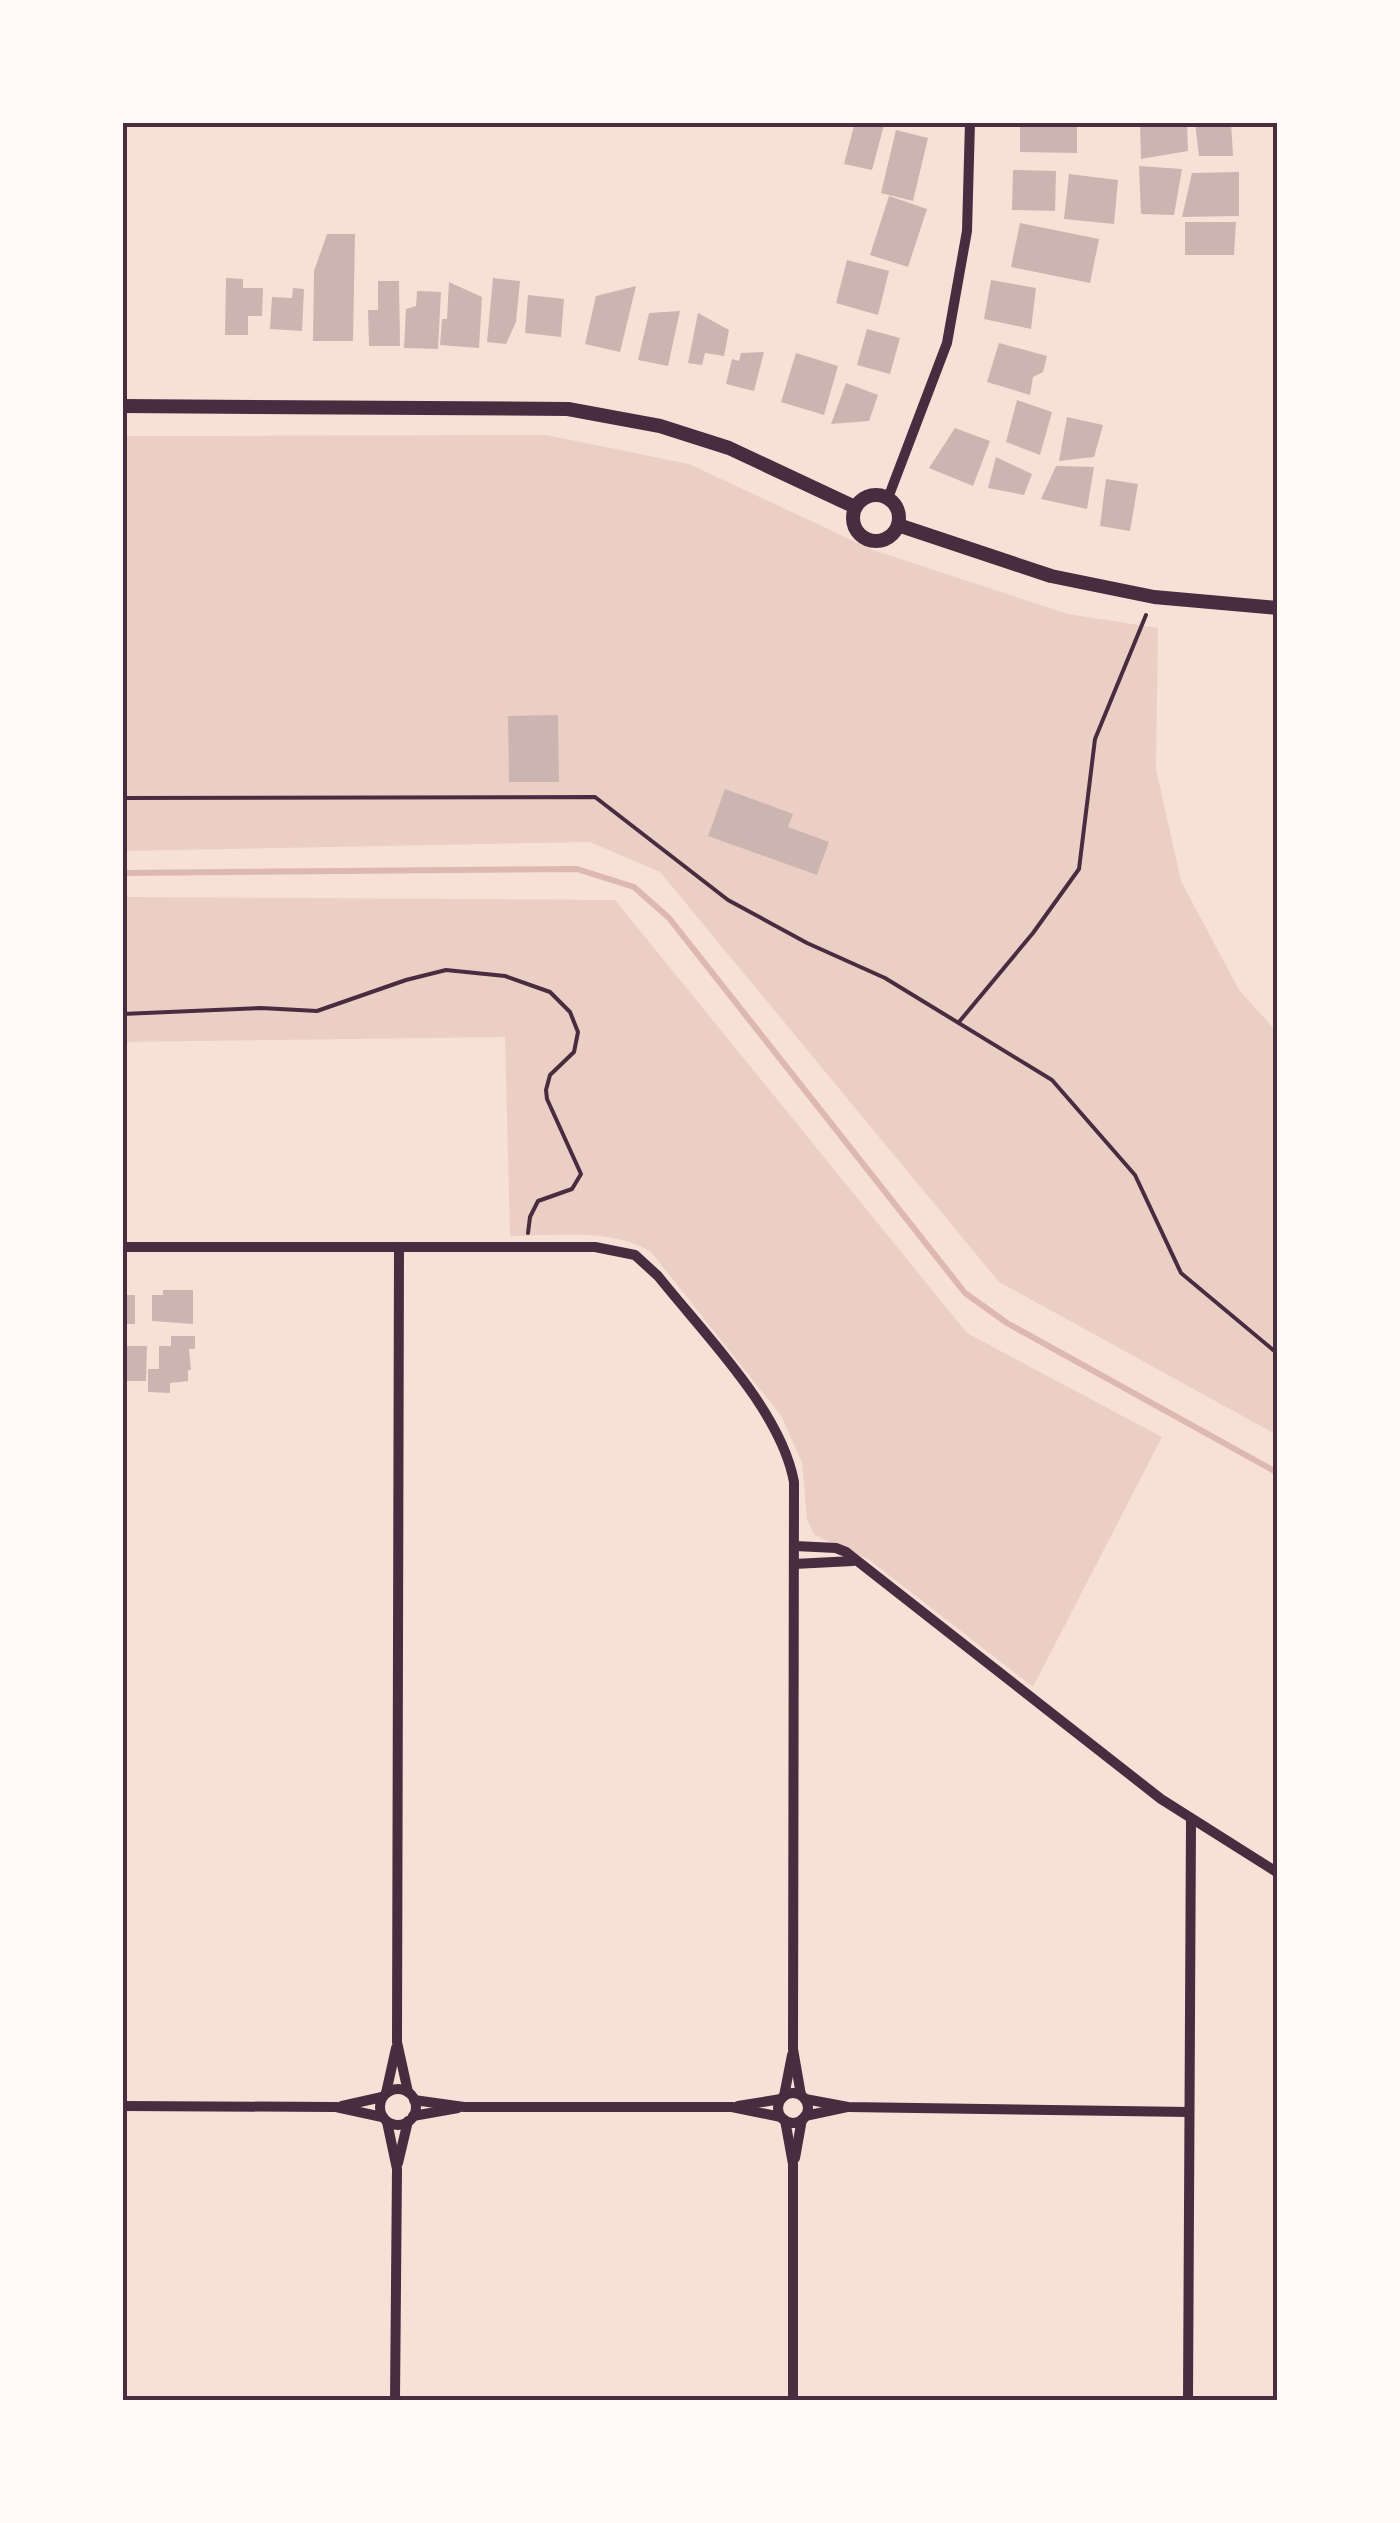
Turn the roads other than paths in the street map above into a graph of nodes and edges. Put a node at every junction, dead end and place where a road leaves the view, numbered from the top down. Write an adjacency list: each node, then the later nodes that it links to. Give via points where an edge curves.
1 (970, 122): 3 (street, via 967,231 948,342)
2 (122, 406): 4 (street, via 568,409 660,426 729,448)
3 (888, 498): 4 (street, via 866,497); 5 (street)
4 (855, 508): 5 (street, via 857,532 871,541 887,538)
5 (898, 525): 6 (street, via 1051,576 1154,597)
6 (1278, 608)
7 (122, 1248): 8 (street)
8 (400, 1248): 9 (street, via 636,1254 777,1428 794,1482); 14 (street)
9 (795, 1546): 10 (street, via 836,1548); 11 (street)
10 (855, 1561): 11 (street); 12 (street)
11 (794, 1564): 15 (street)
12 (1191, 1821): 13 (street); 25 (street)
13 (1278, 1873)
14 (398, 2042): 16 (street); 17 (street)
15 (793, 2049): 18 (street); 19 (street)
16 (384, 2095): 17 (street, via 397,2089); 21 (street); 28 (street)
17 (411, 2096): 22 (street); 29 (street)
18 (803, 2097): 19 (street); 23 (street); 26 (street)
19 (783, 2098): 24 (street); 27 (street)
20 (122, 2106): 21 (street)
21 (336, 2107): 28 (street)
22 (464, 2107): 24 (street); 29 (street)
23 (848, 2107): 25 (street); 26 (street)
24 (732, 2108): 27 (street)
25 (1189, 2112): 34 (street)
26 (804, 2117): 27 (street); 30 (street)
27 (783, 2118): 30 (street)
28 (385, 2119): 29 (street, via 398,2125); 31 (street)
29 (411, 2119): 31 (street)
30 (793, 2164): 33 (street)
31 (397, 2168): 32 (street)
32 (395, 2400)
33 (792, 2400)
34 (1188, 2400)

